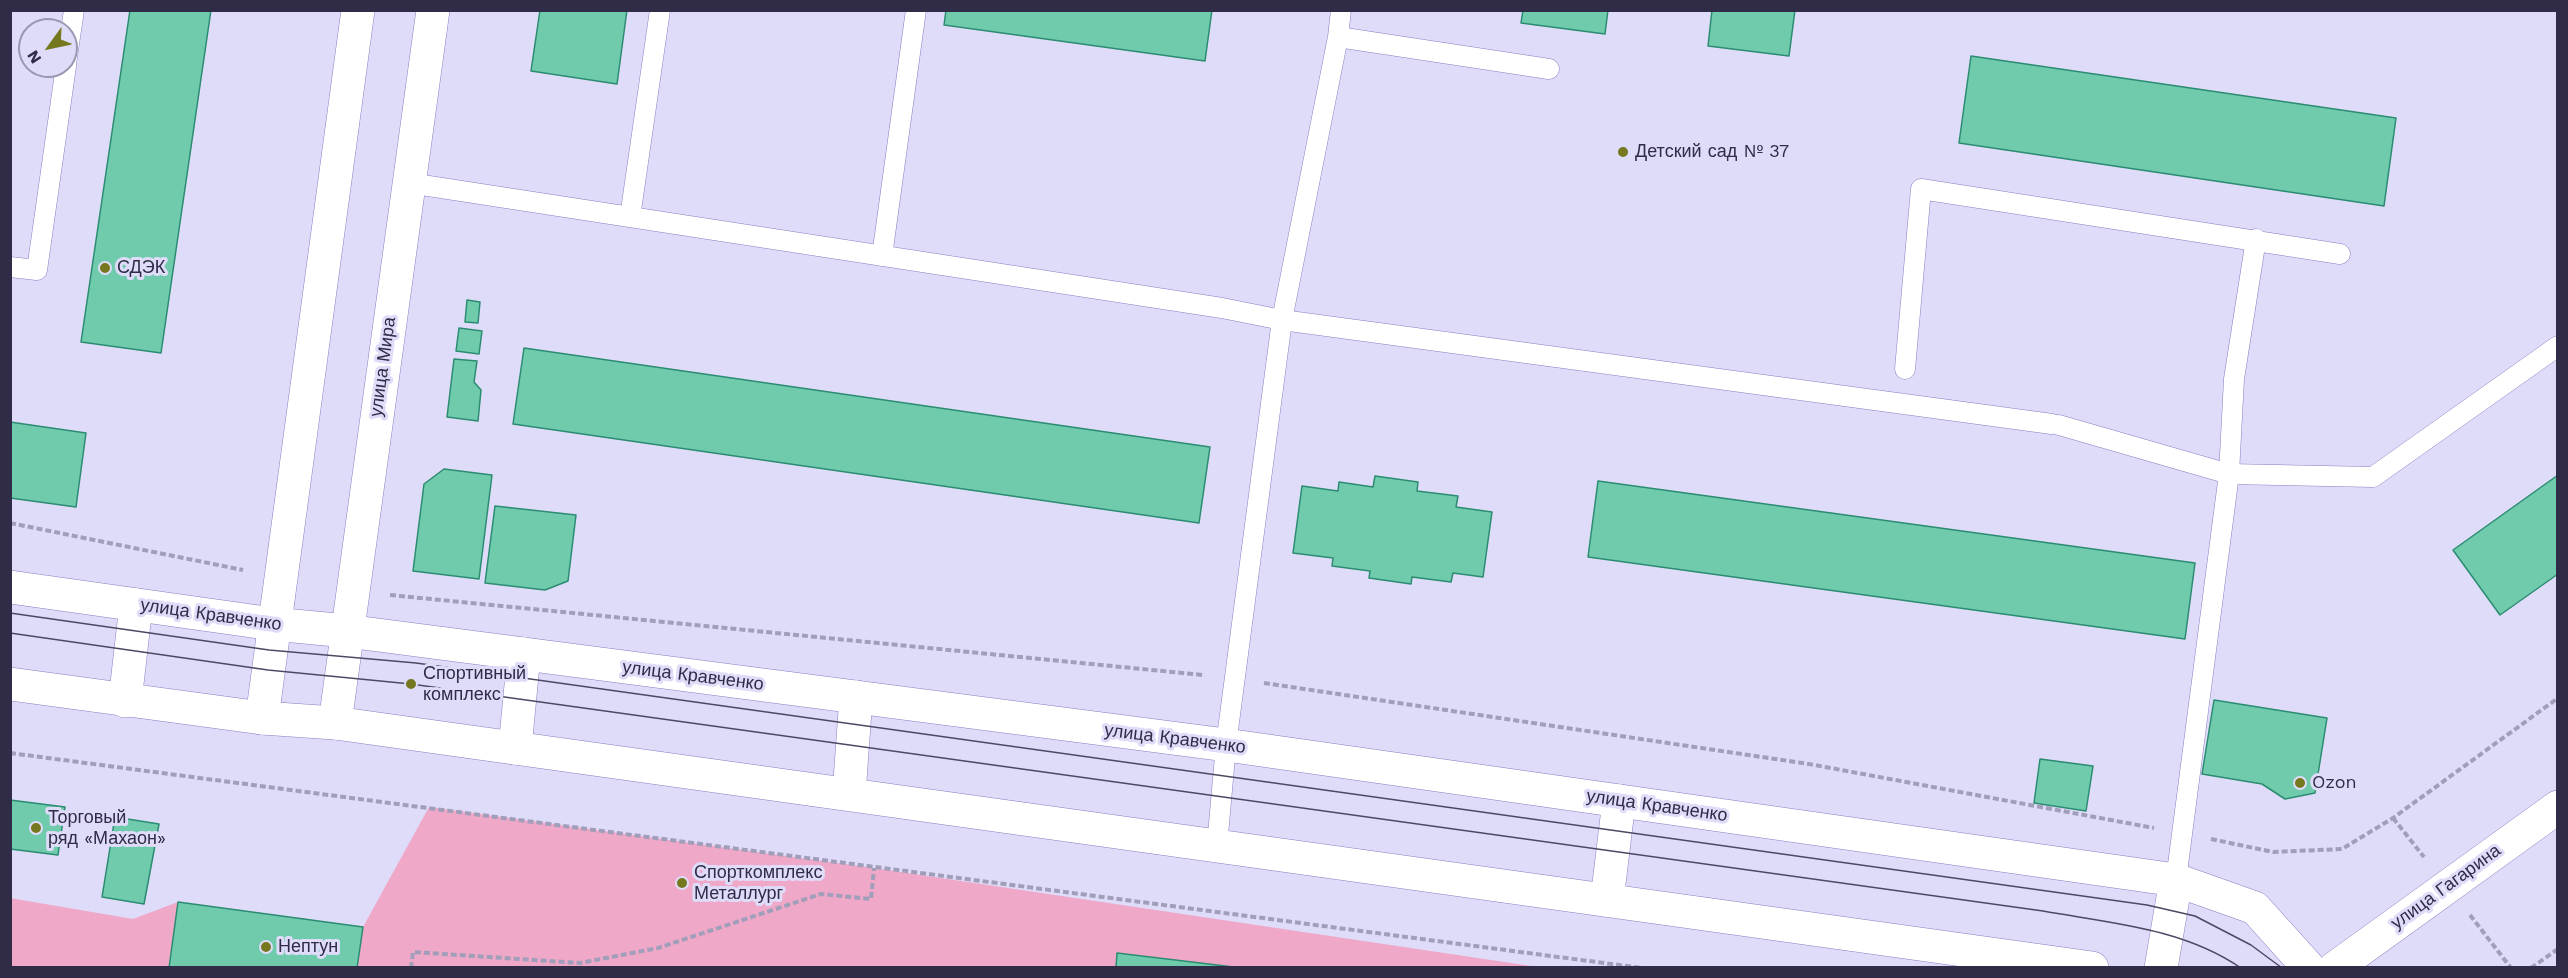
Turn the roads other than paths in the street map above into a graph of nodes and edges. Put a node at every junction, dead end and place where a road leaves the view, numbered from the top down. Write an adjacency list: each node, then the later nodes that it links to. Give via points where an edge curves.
1 (358, 10): 21 (main road)
2 (433, 10): 9 (main road, улица Мира)
3 (660, 10): 10 (lane)
4 (916, 10): 13 (lane)
5 (1341, 10): 6 (lane)
6 (1338, 37): 7 (lane); 15 (lane)
7 (1549, 69)
8 (64, 78): 14 (lane, via 37,270)
9 (409, 183): 10 (lane); 22 (main road, улица Мира)
10 (630, 217): 13 (lane)
11 (2256, 239): 12 (lane); 17 (lane, via 1921,189); 18 (lane, via 2234,379)
12 (2340, 254)
13 (882, 256): 15 (lane)
14 (10, 267)
15 (1282, 320): 18 (lane, via 2056,424); 29 (lane)
16 (2558, 346): 18 (lane, via 2373,477)
17 (1905, 369)
18 (2229, 474): 35 (lane)
19 (10, 587): 20 (main road, улица Кравченко)
20 (136, 604): 21 (main road, улица Кравченко); 26 (main road)
21 (273, 624): 22 (main road, улица Кравченко); 27 (main road)
22 (347, 631): 23 (main road, улица Кравченко); 28 (main road, улица Мира)
23 (524, 654): 25 (main road, улица Кравченко); 30 (main road)
24 (10, 684): 26 (main road)
25 (856, 698): 29 (main road, улица Кравченко); 31 (main road)
26 (125, 701): 27 (main road)
27 (262, 718): 28 (main road)
28 (335, 723): 30 (main road)
29 (1226, 745): 32 (main road, улица Кравченко); 34 (lane)
30 (515, 748): 31 (main road)
31 (849, 794): 34 (main road)
32 (1619, 801): 35 (main road, улица Кравченко); 36 (main road)
33 (2558, 807): 40 (main road, улица Гагарина)
34 (1217, 846): 36 (main road)
35 (2176, 880): 38 (main road); 39 (main road, улица Кравченко, via 2255,908)
36 (1607, 900): 37 (main road)
37 (2092, 968)
38 (2161, 968)
39 (2308, 968)
40 (2335, 968)

